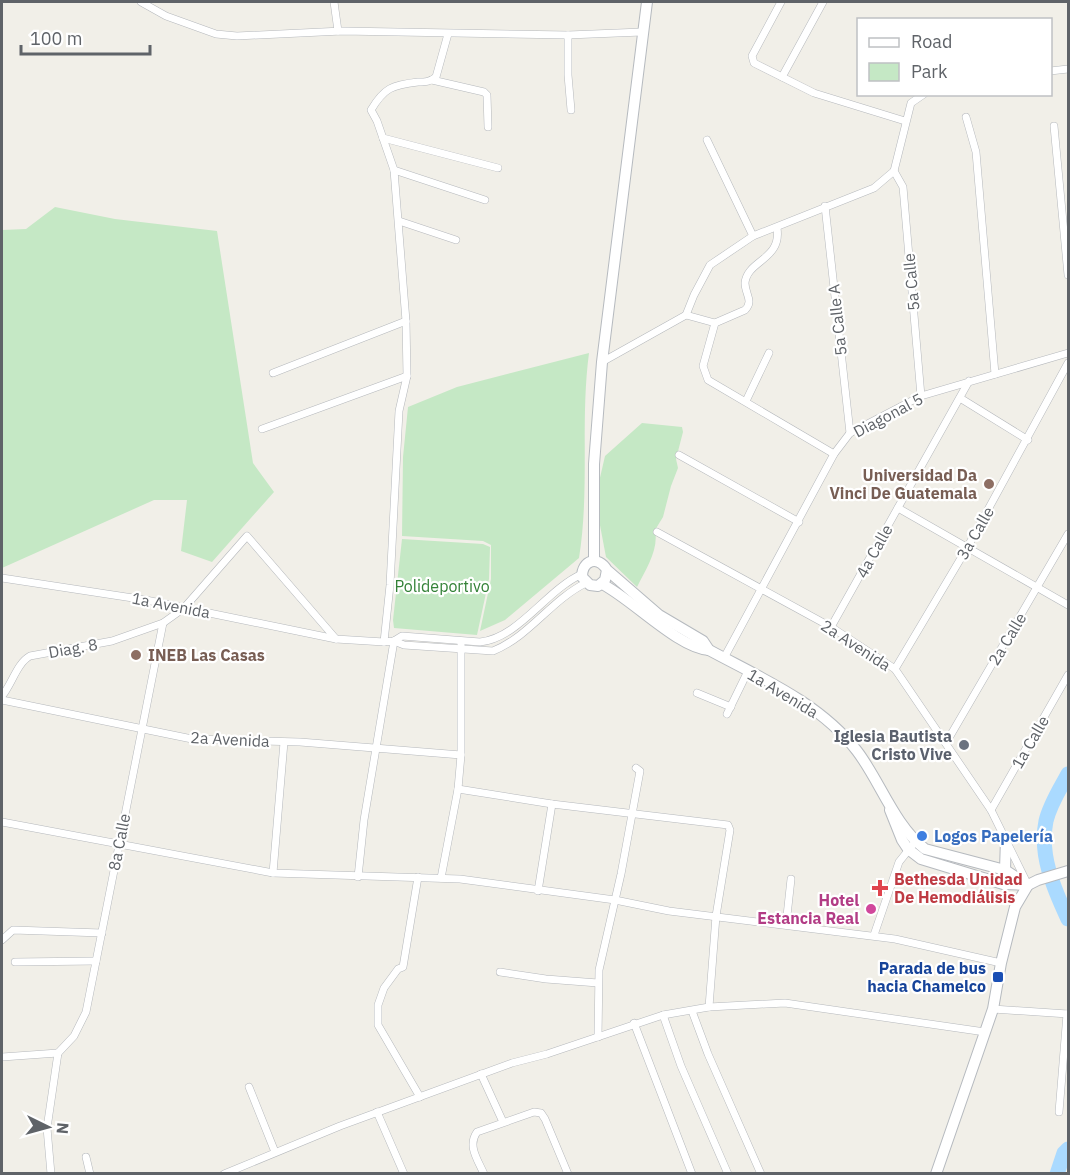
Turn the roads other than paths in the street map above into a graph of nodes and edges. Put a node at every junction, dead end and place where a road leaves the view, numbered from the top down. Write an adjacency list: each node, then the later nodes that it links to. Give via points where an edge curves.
1 (141, 2): 6 (street, via 165,16 216,34)
2 (334, 2): 6 (street)
3 (647, 2): 7 (main road)
4 (781, 2): 12 (street, via 752,56 754,63)
5 (823, 2): 12 (street)
6 (338, 31): 8 (street)
7 (642, 32): 9 (street); 37 (main road)
8 (448, 34): 9 (street); 13 (street, via 439,71)
9 (568, 35): 15 (street)
10 (1068, 69): 11 (street)
11 (1052, 70)
12 (782, 77): 17 (street, via 814,93)
13 (432, 80): 19 (street, via 484,92); 20 (street, via 396,85 382,93 371,110)
14 (921, 96): 17 (street, via 911,104)
15 (571, 110)
16 (966, 117): 40 (street, via 976,152)
17 (905, 121): 24 (street)
18 (1054, 126): 31 (street)
19 (488, 127)
20 (383, 138): 22 (street); 23 (street)
21 (707, 140): 29 (street)
22 (498, 168)
23 (394, 170): 25 (street); 27 (street)
24 (894, 171): 26 (street, via 874,188); 43 (street, 5a Calle, via 903,187)
25 (485, 200)
26 (825, 206): 28 (street); 47 (street, 5a Calle A)
27 (399, 221): 30 (street); 33 (street)
28 (777, 228): 29 (street); 34 (street, via 778,242 750,272 745,283 748,307)
29 (753, 236): 32 (street, via 711,265)
30 (456, 240)
31 (1068, 275)
32 (686, 315): 34 (street); 37 (street)
33 (406, 321): 39 (street); 41 (street)
34 (715, 323): 45 (street, via 704,373 708,380)
35 (769, 353): 45 (street)
36 (1068, 353): 40 (street, Diagonal 5)
37 (602, 362): 56 (main road, via 594,464)
38 (1068, 363): 48 (street, 3a Calle)
39 (273, 373)
40 (995, 374): 42 (street, Diagonal 5)
41 (407, 376): 46 (street); 70 (street, via 399,411)
42 (969, 381): 43 (street, Diagonal 5); 44 (street, 4a Calle)
43 (921, 396): 47 (street, Diagonal 5)
44 (960, 398): 48 (street); 51 (street, 4a Calle)
45 (746, 401): 49 (street)
46 (262, 429)
47 (850, 433): 49 (street, Diagonal 5)
48 (1028, 440): 55 (street, 3a Calle)
49 (834, 454): 52 (street, Diagonal 5)
50 (679, 455): 52 (street)
51 (898, 508): 55 (street); 66 (street, 4a Calle)
52 (799, 522): 62 (street, Diagonal 5)
53 (657, 532): 62 (street, 2a Avenida)
54 (1068, 534): 61 (street, 2a Calle)
55 (967, 548): 61 (street); 74 (street, 3a Calle)
56 (594, 561): 57 (main road); 59 (main road, via 585,565)
57 (607, 570): 60 (main road); 72 (main road, 1a Avenida, via 659,615 703,641)
58 (4, 578): 64 (street, 1a Avenida)
59 (584, 578): 60 (main road, via 594,586); 69 (street, 1a Avenida, via 568,580 499,636); 71 (street, via 542,618 503,647 493,651)
60 (602, 584): 72 (main road, 1a Avenida, via 689,644)
61 (1037, 588): 63 (street); 81 (street, 2a Calle)
62 (762, 589): 66 (street, 2a Avenida); 73 (street, Diagonal 5)
63 (1068, 604)
64 (184, 608): 65 (street); 67 (street, 1a Avenida); 67 (street, via 247,536)
65 (163, 623): 78 (street, Diag. 8, via 111,641 30,656 22,660); 79 (street, 8a Calle)
66 (831, 627): 74 (street, 2a Avenida)
67 (336, 639): 70 (street, 1a Avenida)
68 (394, 641): 69 (street, 1a Avenida, via 402,636); 70 (street, 1a Avenida); 71 (street); 82 (street)
69 (461, 641): 71 (street)
70 (384, 642)
71 (462, 650): 83 (street)
72 (710, 650): 73 (main road, 1a Avenida)
73 (724, 658): 75 (main road, 1a Avenida)
74 (896, 669): 81 (street, 2a Avenida)
75 (748, 671): 77 (street, via 729,711); 92 (main road, 1a Avenida, via 796,697 840,731 870,770 892,818)
76 (1068, 675): 87 (street, 1a Calle)
77 (697, 693)
78 (2, 698): 79 (street, 2a Avenida)
79 (142, 728): 80 (street, 2a Avenida, via 192,739); 91 (street, 8a Calle)
80 (284, 742): 82 (street, 2a Avenida); 95 (street)
81 (945, 743): 87 (street, 2a Avenida)
82 (377, 749): 83 (street, 2a Avenida); 96 (street)
83 (461, 755): 85 (street)
84 (636, 768): 88 (street, via 640,771)
85 (459, 789): 86 (street); 98 (street)
86 (552, 804): 88 (street); 101 (street)
87 (991, 810): 90 (street, 2a Avenida)
88 (633, 815): 102 (street); 103 (street, via 728,825)
89 (2, 822): 91 (street)
90 (1006, 838): 93 (main road); 100 (street, 2a Avenida)
91 (119, 845): 95 (street); 105 (street, 8a Calle)
92 (912, 845): 93 (main road); 100 (main road, via 921,859 1003,884); 106 (street, via 899,862)
93 (1005, 870): 100 (main road)
94 (1068, 870): 100 (main road)
95 (273, 873): 96 (street)
96 (358, 877): 97 (street)
97 (418, 877): 98 (street); 125 (street, via 403,967 384,988 378,1005 378,1025)
98 (441, 878): 101 (street)
99 (791, 879): 104 (street)
100 (1033, 883): 110 (main road, via 1015,907)
101 (538, 891): 102 (street)
102 (615, 900): 103 (street); 112 (street)
103 (717, 916): 104 (street); 113 (street)
104 (786, 925): 106 (street)
105 (102, 933): 107 (street, via 13,930); 108 (street, 8a Calle)
106 (874, 935): 110 (street)
107 (2, 940)
108 (96, 961): 109 (street); 121 (street, 8a Calle, via 86,1012 74,1036)
109 (15, 962)
110 (1001, 963): 114 (main road)
111 (500, 972): 112 (street)
112 (598, 983): 120 (street)
113 (709, 1007): 115 (street); 119 (street, via 785,1003)
114 (993, 1009): 116 (street); 119 (main road)
115 (692, 1011): 117 (street); 139 (street)
116 (1068, 1014): 127 (street)
117 (663, 1015): 118 (street); 138 (street)
118 (634, 1023): 120 (street); 137 (street)
119 (986, 1032): 140 (main road)
120 (598, 1037): 123 (street)
121 (58, 1053): 122 (street); 131 (street, via 47,1128)
122 (2, 1058)
123 (482, 1074): 125 (street); 128 (street)
124 (249, 1087): 129 (street)
125 (420, 1097): 126 (street)
126 (377, 1112): 129 (street); 134 (street)
127 (1059, 1112)
128 (503, 1122): 135 (street, via 473,1137 472,1146); 136 (street, via 541,1113)
129 (274, 1152): 133 (street)
130 (86, 1157): 132 (street)
131 (51, 1173)
132 (90, 1173)
133 (224, 1173)
134 (404, 1173)
135 (484, 1173)
136 (568, 1173)
137 (692, 1173)
138 (728, 1173)
139 (762, 1173)
140 (936, 1173)

